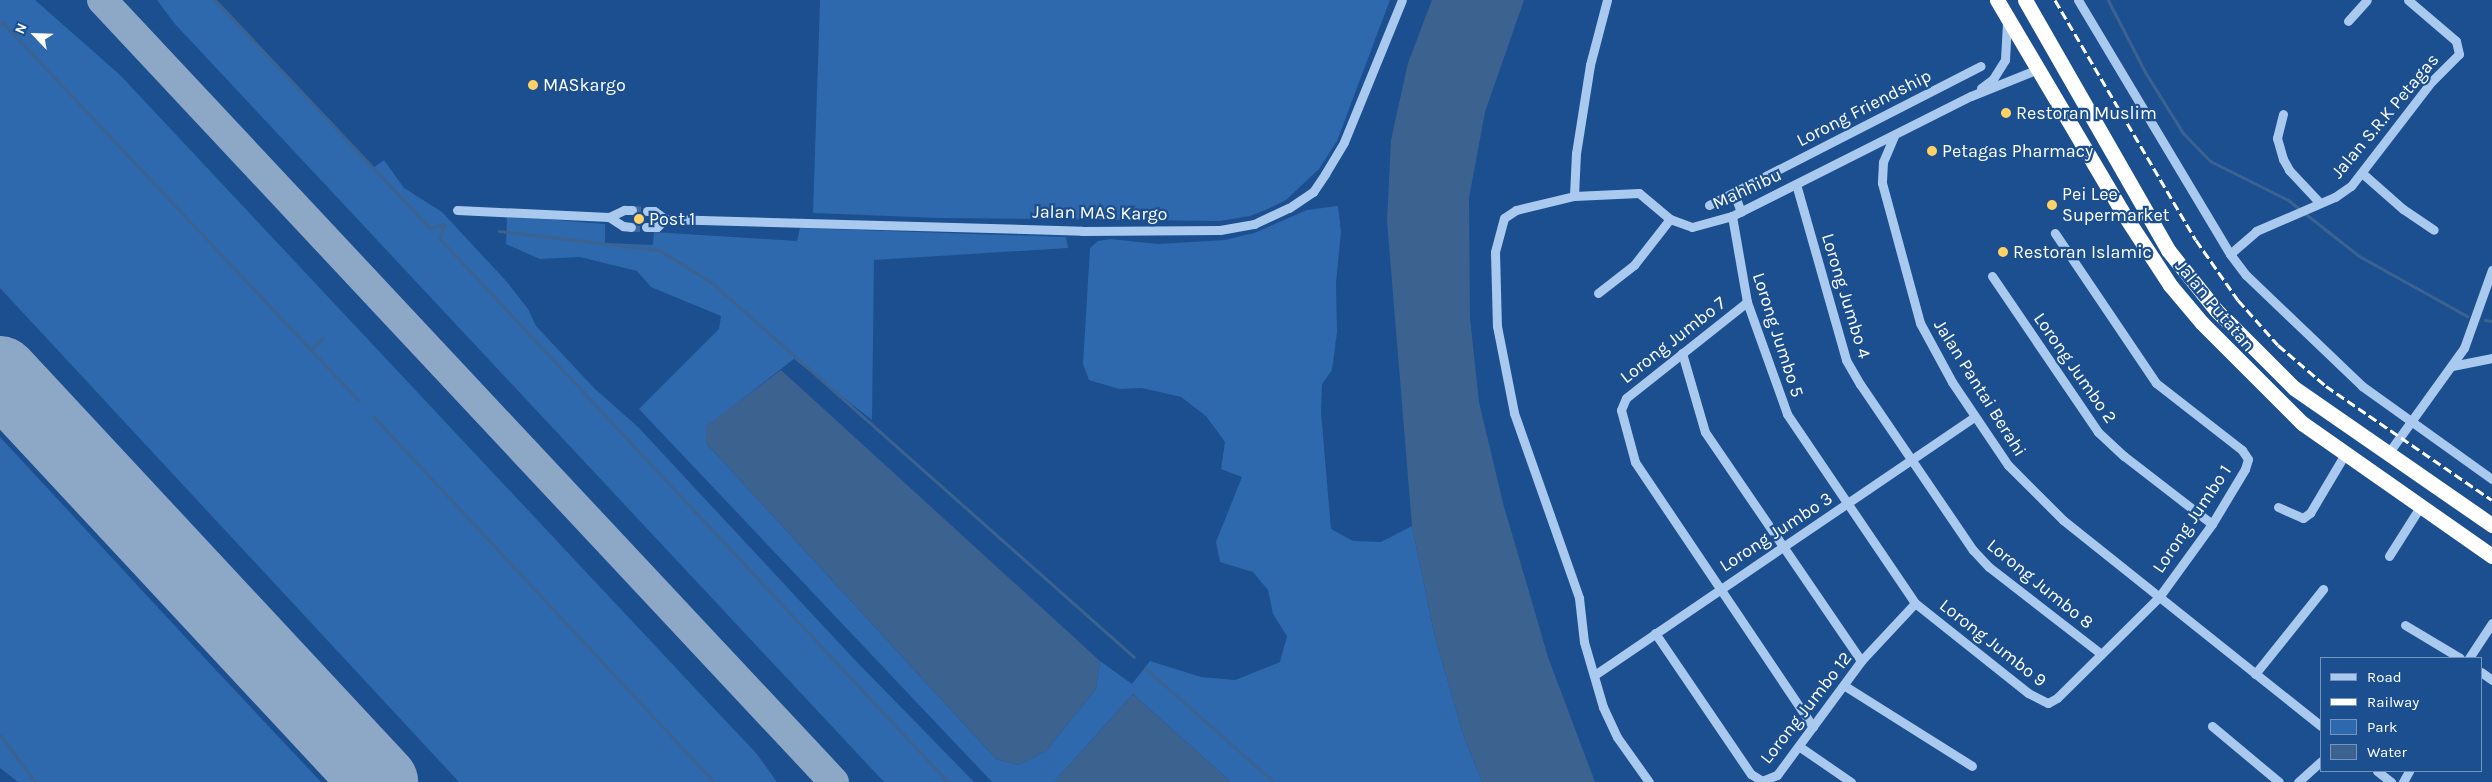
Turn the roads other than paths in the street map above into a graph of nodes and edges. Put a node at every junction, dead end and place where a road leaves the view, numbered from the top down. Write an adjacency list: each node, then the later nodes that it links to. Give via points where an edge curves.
1 (1402, 0): 27 (street, Jalan MAS Kargo, via 1344,142 1325,174 1313,192 1289,208 1254,224 1220,230 1082,231)
2 (1606, 0): 18 (street, via 1590,65 1576,153)
3 (1997, 0): 8 (highway, Jalan Putatan)
4 (2025, 0): 44 (highway, Jalan Putatan, via 2137,198 2186,273 2248,345 2294,388)
5 (2078, 0): 33 (street)
6 (2367, 0): 9 (street)
7 (2408, 0): 15 (street, Jalan S.R.K Petagas, via 2456,41 2459,54 2416,101)
8 (2007, 17): 11 (highway, Jalan Putatan); 12 (street, via 2005,60 1993,79)
9 (2348, 21)
10 (1981, 66): 17 (street, Lorong Friendship)
11 (2038, 69): 12 (street); 43 (highway, Jalan Putatan, via 2121,210 2170,285 2256,380 2302,423)
12 (1971, 96): 14 (street)
13 (2283, 114): 19 (street, via 2278,138 2283,159 2288,170)
14 (1894, 136): 16 (street, Mahhibu); 41 (street, Jalan Pantai Berahi, via 1884,162 1882,182 1920,323)
15 (2362, 173): 19 (street, Jalan S.R.K Petagas, via 2343,192); 31 (street, via 2403,209)
16 (1796, 184): 24 (street, Mahhibu); 45 (street, Lorong Jumbo 4, via 1846,360)
17 (1734, 193): 20 (street, Lorong Friendship); 24 (street)
18 (1574, 196): 28 (street, via 1632,191 1646,196); 66 (street, via 1516,210 1504,218 1494,252 1493,298 1503,369 1514,413 1579,598 1584,642)
19 (2319, 202): 33 (street, Jalan S.R.K Petagas, via 2256,232)
20 (1709, 205)
21 (458, 210): 26 (street)
22 (632, 210): 26 (street)
23 (647, 211): 27 (street, Jalan MAS Kargo)
24 (1741, 212): 25 (street, Mahhibu)
25 (1732, 216): 28 (street, Mahhibu, via 1700,226); 37 (street, Lorong Jumbo 5)
26 (609, 217): 29 (street, via 623,226)
27 (665, 218): 30 (street, Jalan MAS Kargo, via 656,227)
28 (1670, 220): 36 (street, via 1634,265)
29 (632, 227)
30 (646, 227)
31 (2434, 230)
32 (2055, 233): 50 (street, Lorong Jumbo 1, via 2156,383 2246,455 2245,469)
33 (2230, 254): 42 (street, via 2246,275 2336,364 2362,386)
34 (2492, 270): 40 (street, via 2472,331)
35 (1992, 276): 50 (street, Lorong Jumbo 2, via 2098,432)
36 (1598, 293)
37 (1747, 302): 38 (street, Lorong Jumbo 7); 47 (street, Lorong Jumbo 5, via 1780,400)
38 (1682, 353): 52 (street, via 1705,432); 55 (street, Lorong Jumbo 7, via 1626,398 1621,410 1635,462)
39 (2492, 358): 40 (street)
40 (2452, 366): 42 (street)
41 (1974, 417): 45 (street, Lorong Jumbo 3); 57 (street, Jalan Pantai Berahi, via 2008,465 2038,498)
42 (2414, 420): 44 (street); 46 (street)
43 (2345, 454): 48 (street, via 2310,513 2303,518); 49 (highway, Jalan Putatan)
44 (2388, 454): 51 (highway, Jalan Putatan)
45 (1912, 461): 47 (street, Lorong Jumbo 3); 62 (street, Lorong Jumbo 8, via 1964,541 1981,559)
46 (2492, 479)
47 (1848, 504): 52 (street, Lorong Jumbo 3); 58 (street, Lorong Jumbo 9)
48 (2278, 507)
49 (2420, 507): 53 (street); 54 (highway, Jalan Putatan)
50 (2212, 524): 57 (street, Lorong Jumbo 1)
51 (2492, 525)
52 (1784, 546): 55 (street, Lorong Jumbo 3); 65 (street)
53 (2389, 556)
54 (2492, 556)
55 (1719, 589): 61 (street, Lorong Jumbo 3); 71 (street, Lorong Jumbo 7)
56 (2323, 589): 67 (street)
57 (2159, 597): 62 (street, Lorong Jumbo 9); 67 (street, Jalan Pantai Berahi)
58 (1915, 603): 62 (street, Lorong Jumbo 9, via 2043,702 2057,698); 65 (street, Lorong Jumbo 12)
59 (2492, 623): 64 (street)
60 (2405, 625): 63 (street)
61 (1655, 633): 66 (street, Lorong Jumbo 3); 72 (street, Lorong Jumbo 12, via 1757,778 1762,781 1777,775)
62 (2101, 654)
63 (2458, 657)
64 (2470, 657)
65 (1861, 661): 68 (street, Lorong Jumbo 12)
66 (1596, 674): 76 (street, via 1610,723)
67 (2256, 674): 69 (street, Jalan Pantai Berahi)
68 (1845, 686): 71 (street, Lorong Jumbo 12); 74 (street)
69 (2320, 725)
70 (2212, 726): 78 (street)
71 (1813, 727): 72 (street, Lorong Jumbo 12)
72 (1800, 747): 77 (street)
73 (2320, 762): 79 (street)
74 (1972, 766)
75 (2378, 772): 80 (street)
76 (1649, 782)
77 (1851, 782)
78 (2279, 782)
79 (2298, 782)
80 (2391, 782)

